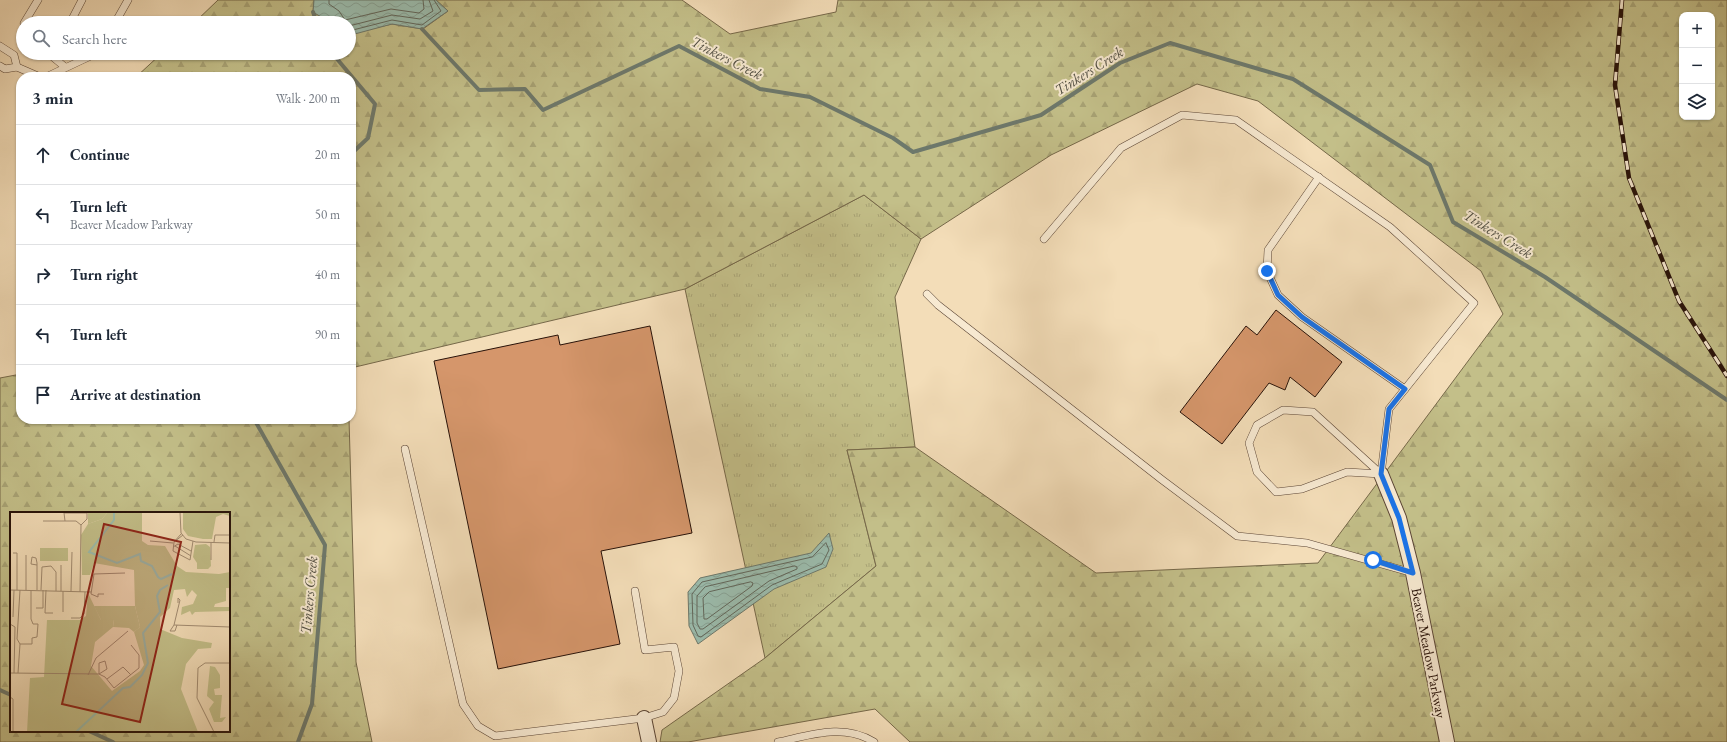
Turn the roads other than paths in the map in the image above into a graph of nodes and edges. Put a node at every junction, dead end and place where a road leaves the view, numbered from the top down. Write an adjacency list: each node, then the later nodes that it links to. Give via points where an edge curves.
1 (38, 0): 4 (lane)
2 (82, 0): 5 (lane)
3 (128, 0): 6 (lane)
4 (28, 16)
5 (74, 16)
6 (119, 16)
7 (0, 46): 11 (lane, via 14,55)
8 (56, 60): 12 (lane)
9 (81, 60): 12 (lane)
10 (0, 66): 11 (lane, via 5,69)
11 (17, 67): 13 (lane)
12 (65, 67): 14 (lane)
13 (25, 72)
14 (56, 72)
15 (1318, 177): 16 (lane, via 1236,120 1182,115 1121,148); 18 (lane, via 1268,250 1267,271 1278,295 1302,317); 18 (lane, via 1390,227 1474,303)
16 (1044, 239)
17 (927, 294): 21 (lane, via 1161,479 1238,536 1307,543)
18 (1405, 389): 20 (lane, via 1389,409)
19 (405, 449): 23 (lane, via 463,704 478,726 495,736)
20 (1381, 474): 20 (lane, via 1313,412 1283,410 1258,424 1249,443 1257,472 1276,492 1302,490 1347,472); 21 (street, Beaver Meadow Parkway, via 1399,518)
21 (1413, 573): 27 (street, Beaver Meadow Parkway)
22 (635, 591): 23 (lane, via 645,650 674,647 679,671 674,698 663,712)
23 (644, 718): 24 (street)
24 (649, 742)
25 (778, 742): 26 (lane, via 830,731 862,735)
26 (874, 742)
27 (1447, 742)

